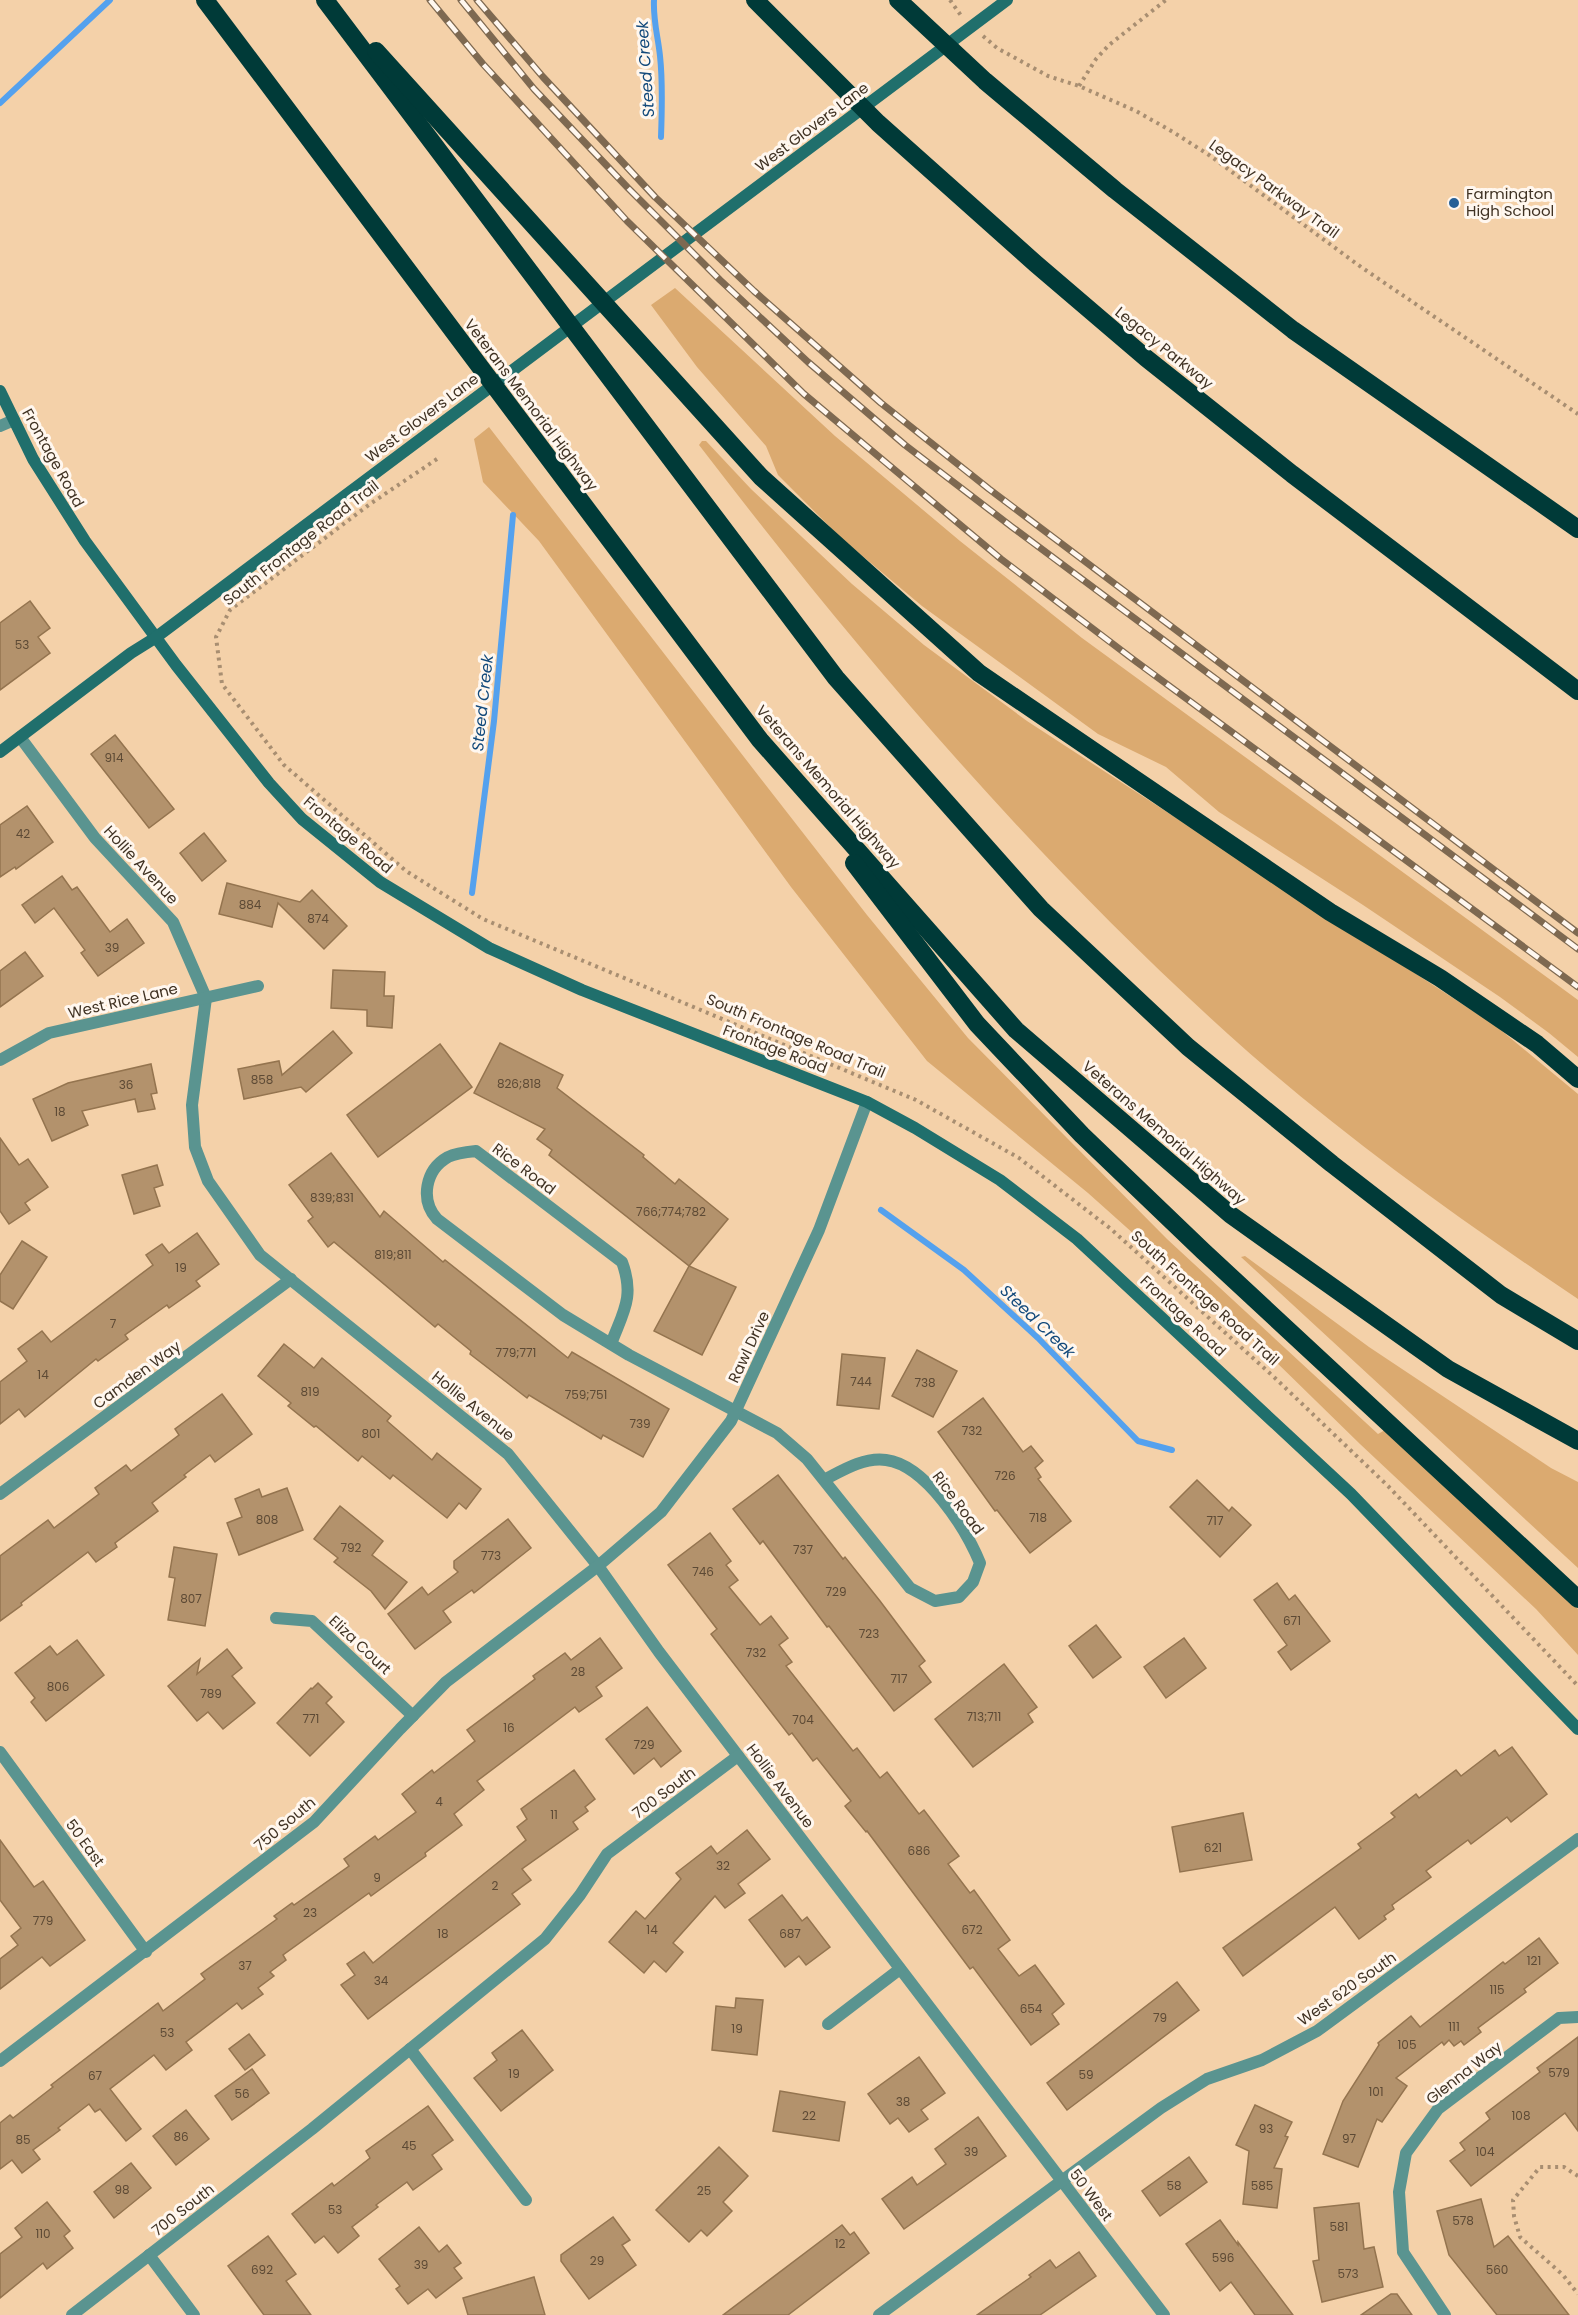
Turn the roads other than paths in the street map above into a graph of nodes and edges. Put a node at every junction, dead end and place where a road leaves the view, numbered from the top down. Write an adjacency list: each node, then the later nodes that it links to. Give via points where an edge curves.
1 (205, 0): 14 (highway, Veterans Memorial Highway)
2 (325, 0): 22 (highway, via 836,678 1041,909 1188,1047 1332,1164 1501,1295)
3 (330, 0): 19 (highway, via 761,477 979,673 1330,912 1440,978 1537,1044)
4 (755, 0): 12 (highway, Legacy Parkway, via 878,123 1146,358)
5 (898, 0): 10 (highway, via 985,81 1114,190 1293,330)
6 (1007, 0): 11 (street, West Glovers Lane)
7 (0, 391): 8 (street, Frontage Road)
8 (14, 420): 9 (street); 11 (street, Frontage Road, via 65,511)
9 (0, 426)
10 (1578, 529)
11 (155, 638): 13 (street, West Glovers Lane); 20 (street, Frontage Road, via 302,819 380,882 489,948)
12 (1578, 691)
13 (20, 737): 15 (street, West Glovers Lane); 17 (street, Hollie Avenue, via 95,838 173,922)
14 (760, 740): 25 (highway, Veterans Memorial Highway, via 1016,1030 1222,1207 1448,1369); 29 (highway, via 977,1024 1082,1135)
15 (0, 752)
16 (258, 986): 17 (street, West Rice Lane)
17 (206, 998): 18 (street, West Rice Lane, via 49,1033); 21 (street, Hollie Avenue, via 192,1105 195,1147 208,1181 260,1255)
18 (0, 1060)
19 (1578, 1079)
20 (867, 1102): 24 (street, Rawl Drive, via 819,1230); 32 (street, Frontage Road, via 1000,1180 1077,1239 1351,1494)
21 (291, 1280): 27 (street, Camden Way); 28 (street, Hollie Avenue, via 508,1454)
22 (1578, 1341)
23 (610, 1344): 23 (street, Rice Road, via 562,1316 437,1219 427,1200 432,1171 448,1157 476,1151 622,1263 629,1297); 24 (street, Rice Road)
24 (736, 1410): 26 (street, Rice Road, via 777,1433); 28 (street, Rawl Drive, via 661,1512)
25 (1578, 1441)
26 (824, 1480): 26 (street, Rice Road, via 856,1463 884,1459 902,1464 928,1484 970,1539 980,1563 973,1582 959,1598 935,1601 910,1588)
27 (0, 1494)
28 (598, 1566): 31 (street, 750 South, via 446,1682); 34 (street, Hollie Avenue)
29 (1578, 1599)
30 (276, 1617): 31 (street, Eliza Court, via 312,1621)
31 (413, 1716): 36 (street, 750 South, via 314,1822)
32 (1578, 1728)
33 (0, 1752): 36 (street, 50 East)
34 (738, 1756): 37 (street, Hollie Avenue); 40 (street, 700 South, via 607,1854 545,1939)
35 (1578, 1839): 43 (street, West 620 South, via 1317,2031 1262,2060 1207,2079)
36 (146, 1952): 41 (street, 750 South)
37 (900, 1969): 39 (street); 42 (street, Hollie Avenue)
38 (1578, 2017): 50 (street, Glenna Way, via 1559,2018 1438,2109 1406,2153 1399,2192 1403,2252)
39 (828, 2024)
40 (410, 2049): 44 (street); 45 (street, 700 South)
41 (0, 2061)
42 (995, 2093): 43 (street, 50 West)
43 (1062, 2181): 48 (street, West 620 South); 49 (street, 50 West)
44 (526, 2200)
45 (149, 2256): 46 (street, 700 South); 47 (street)
46 (72, 2315)
47 (194, 2315)
48 (879, 2315)
49 (1164, 2315)
50 (1446, 2315)

